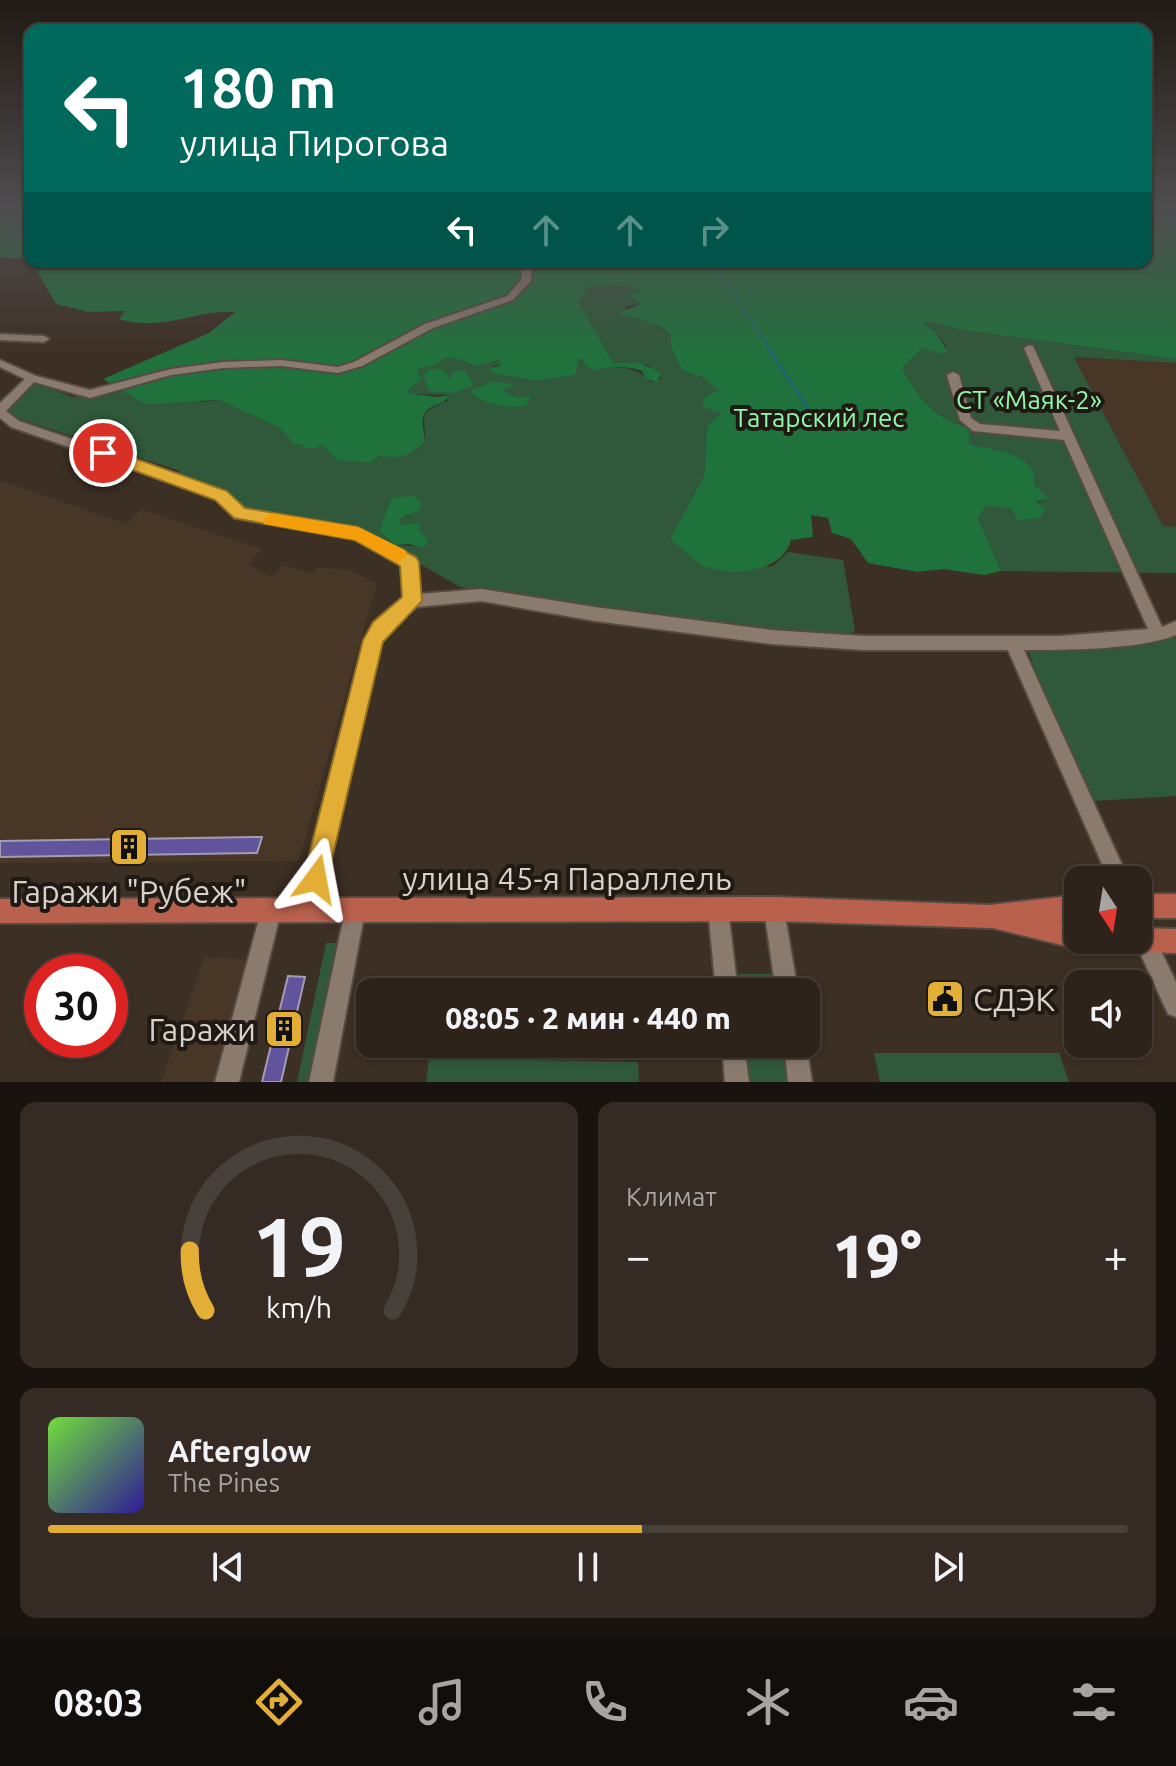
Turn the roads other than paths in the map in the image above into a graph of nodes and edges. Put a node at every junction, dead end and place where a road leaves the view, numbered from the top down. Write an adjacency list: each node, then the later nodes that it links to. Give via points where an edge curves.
1 (527, 268): 7 (street, via 526,281 510,298 429,326 338,370 281,363 223,365 171,372 90,394)
2 (1, 339): 3 (street)
3 (44, 339)
4 (1029, 348): 9 (street)
5 (0, 363): 7 (street)
6 (953, 375): 9 (street, via 966,420 977,428)
7 (32, 378): 8 (street)
8 (0, 411): 10 (street, via 15,424 221,495 240,514 358,534 409,562)
9 (1066, 436): 12 (street)
10 (412, 601): 13 (street, via 481,595 771,637); 22 (street, via 373,640)
11 (1176, 628): 12 (street)
12 (1158, 635): 13 (street)
13 (1014, 645): 14 (street)
14 (1113, 866)
15 (1152, 906): 16 (main road)
16 (1176, 906)
17 (718, 909): 18 (main road, улица 45-я Параллель); 23 (main road, улица 45-я Параллель); 29 (street)
18 (774, 909): 24 (main road, улица 45-я Параллель); 30 (street)
19 (1064, 909): 24 (main road, улица 45-я Параллель)
20 (0, 911): 21 (main road, улица 45-я Параллель)
21 (271, 911): 22 (main road, улица 45-я Параллель); 34 (street)
22 (309, 911): 23 (main road, улица 45-я Параллель)
23 (355, 911): 35 (street)
24 (990, 917): 25 (main road, улица 45-я Параллель)
25 (1064, 934)
26 (1152, 937): 27 (main road)
27 (1176, 941)
28 (1150, 954): 31 (street)
29 (725, 978)
30 (785, 978)
31 (1176, 1006)
32 (734, 1058): 36 (street)
33 (797, 1058): 37 (street)
34 (227, 1082)
35 (321, 1082)
36 (737, 1082)
37 (800, 1082)

